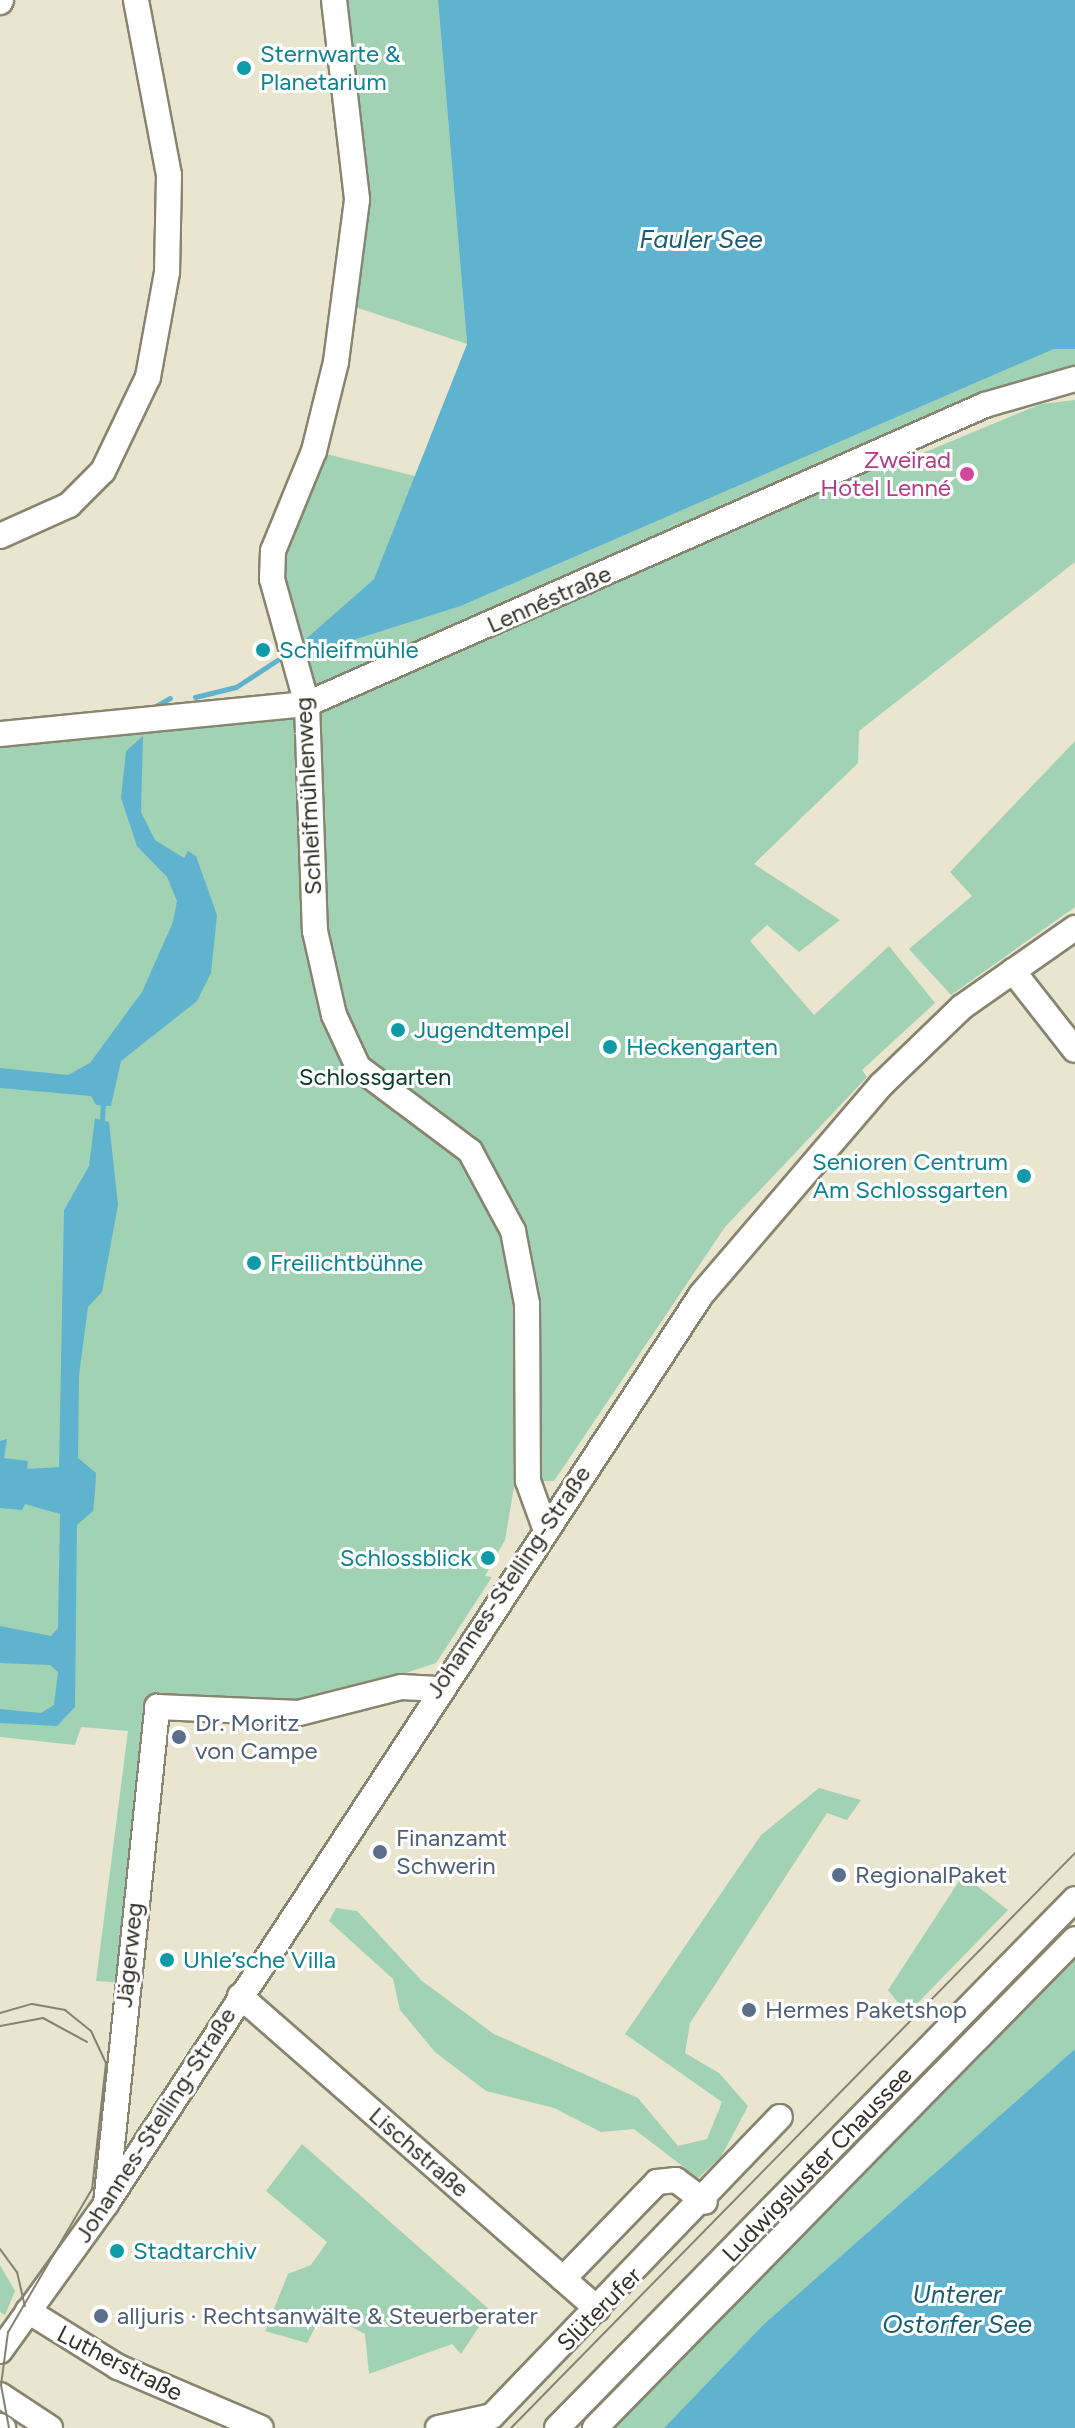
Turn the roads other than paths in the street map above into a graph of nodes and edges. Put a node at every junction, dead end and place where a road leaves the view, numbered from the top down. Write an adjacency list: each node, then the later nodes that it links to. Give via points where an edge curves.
1 (136, 0): 4 (street, via 169,175 167,272 148,377 103,471 69,505)
2 (334, 0): 5 (street, Schleifmühlenweg, via 357,200 336,362 314,451 273,551 272,579)
3 (1075, 379): 5 (street, Lennéstraße, via 985,405)
4 (0, 536)
5 (307, 704): 6 (street, Lennéstraße); 10 (street, Schleifmühlenweg, via 315,931 334,1015 358,1067 470,1151 513,1231 527,1304 528,1481)
6 (0, 734)
7 (1075, 928): 8 (street, Johannes-Stelling-Straße)
8 (1013, 971): 9 (street); 10 (street, Johannes-Stelling-Straße, via 881,1085 766,1213 692,1308)
9 (1075, 1050)
10 (545, 1528): 11 (street, Johannes-Stelling-Straße)
11 (437, 1689): 14 (street, Johannes-Stelling-Straße); 17 (street, Jägerweg, via 401,1687 299,1713 157,1707)
12 (1075, 1899): 26 (street, Ludwigsluster Chaussee)
13 (1075, 1939): 27 (street, Ludwigsluster Chaussee)
14 (240, 1996): 17 (street, Johannes-Stelling-Straße); 18 (street, Lischstraße)
15 (780, 2117): 16 (street, Slüterufer)
16 (705, 2202): 18 (street, Slüterufer, via 676,2180 657,2182); 19 (street, Slüterufer)
17 (106, 2204): 20 (street, Johannes-Stelling-Straße)
18 (563, 2279): 19 (street, Lischstraße)
19 (597, 2309): 25 (street, Slüterufer, via 492,2416)
20 (28, 2311): 21 (street, Johannes-Stelling-Straße); 24 (street, Lutherstraße, via 144,2380)
21 (0, 2351)
22 (0, 2395): 23 (street)
23 (50, 2428)
24 (261, 2428)
25 (438, 2428)
26 (557, 2428)
27 (595, 2428)

